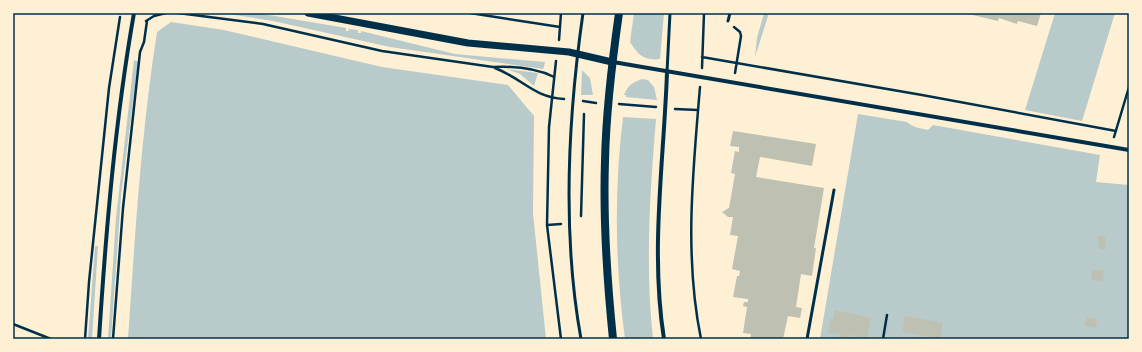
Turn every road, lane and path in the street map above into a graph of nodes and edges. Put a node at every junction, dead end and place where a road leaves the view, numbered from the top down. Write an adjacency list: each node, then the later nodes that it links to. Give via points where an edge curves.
1 (116, 13): 13 (path)
2 (134, 13): 45 (street, via 106,229)
3 (166, 13): 15 (path)
4 (178, 13): 23 (path, via 263,24 382,52)
5 (308, 13): 19 (street, via 468,43)
6 (470, 13): 17 (path)
7 (561, 13): 17 (path)
8 (583, 13): 19 (lane)
9 (619, 13): 21 (main road)
10 (670, 13): 25 (lane)
11 (704, 13): 20 (path)
12 (730, 13): 16 (lane)
13 (120, 17)
14 (142, 20): 15 (path)
15 (147, 21): 46 (path, via 140,52 123,208)
16 (728, 21): 22 (path, via 741,36)
17 (560, 27): 18 (path)
18 (559, 39)
19 (577, 54): 21 (street); 48 (lane, via 572,100 570,251)
20 (702, 57): 22 (path); 24 (path)
21 (612, 62): 25 (street); 49 (main road, via 605,160 605,216)
22 (737, 64): 29 (path); 37 (path)
23 (493, 67): 27 (path, via 508,66 538,71); 31 (path, via 510,74 534,91)
24 (701, 70)
25 (668, 72): 29 (street); 50 (street, via 658,265 658,302)
26 (554, 73): 27 (path)
27 (554, 77): 31 (path)
28 (700, 82): 36 (path)
29 (734, 82): 38 (street)
30 (1129, 87): 37 (path)
31 (552, 98): 47 (path, via 547,225)
32 (584, 101): 41 (path)
33 (621, 104): 34 (path)
34 (659, 107)
35 (674, 109): 36 (path)
36 (698, 110): 51 (path, via 690,232 696,312)
37 (1116, 131): 38 (path)
38 (1111, 147): 39 (street)
39 (1129, 150)
40 (834, 190): 52 (lane)
41 (581, 224)
42 (887, 315): 53 (path)
43 (13, 324): 44 (path)
44 (51, 339)
45 (99, 339)
46 (113, 339)
47 (561, 339)
48 (581, 339)
49 (613, 339)
50 (664, 339)
51 (702, 339)
52 (807, 339)
53 (883, 339)

